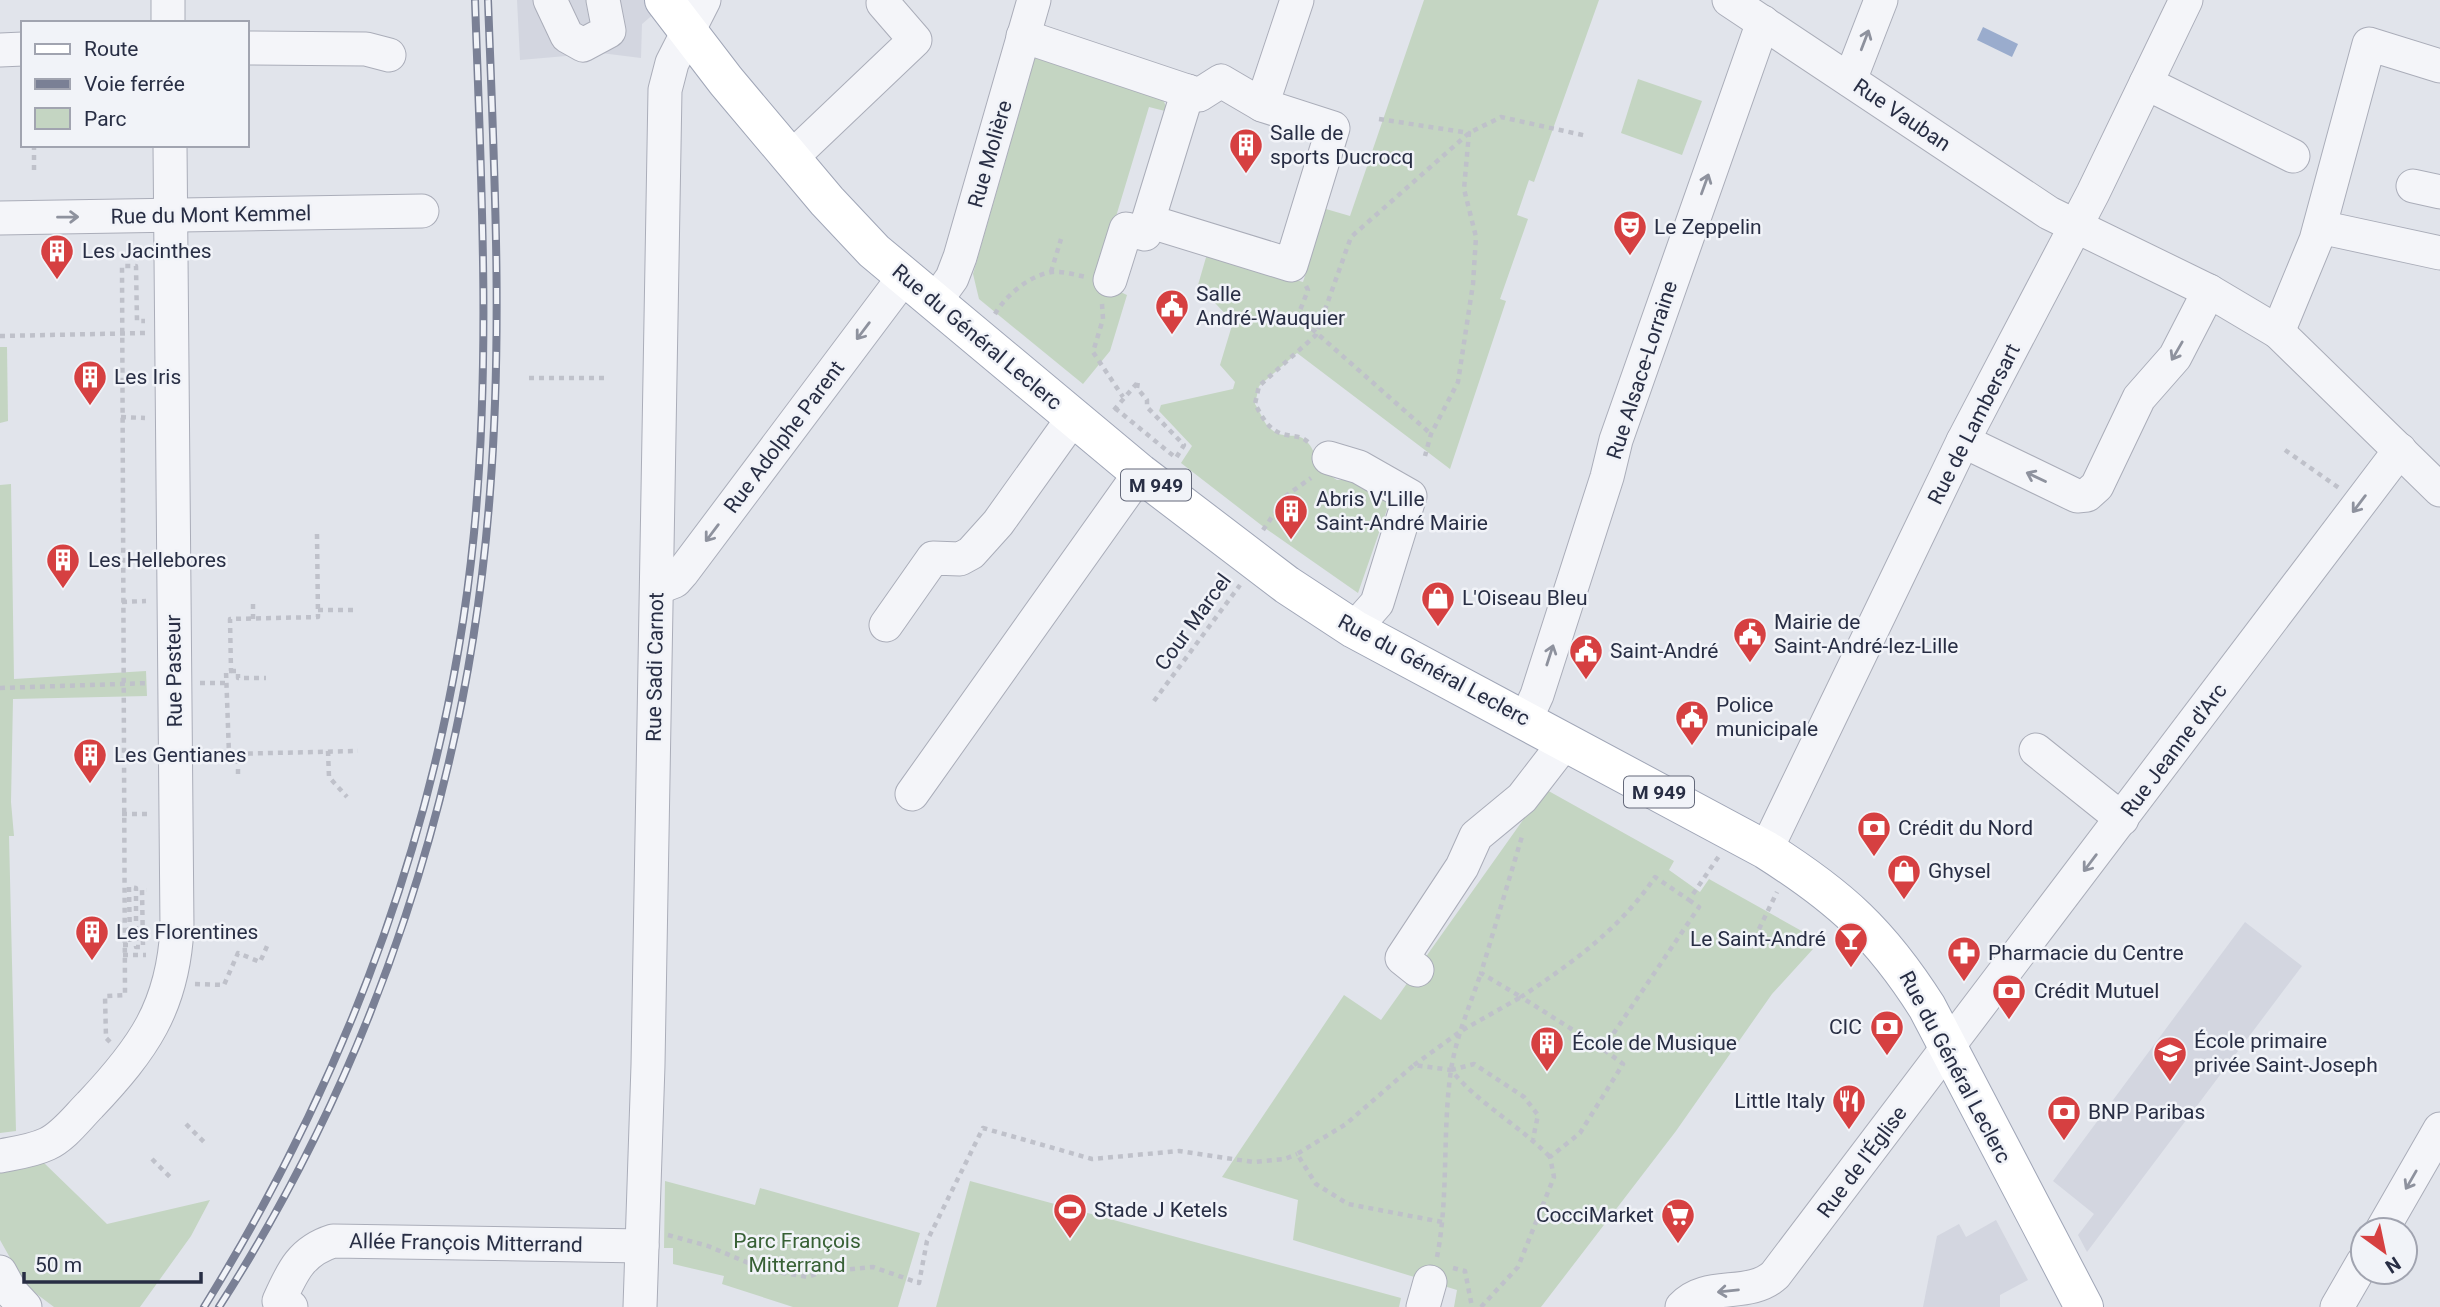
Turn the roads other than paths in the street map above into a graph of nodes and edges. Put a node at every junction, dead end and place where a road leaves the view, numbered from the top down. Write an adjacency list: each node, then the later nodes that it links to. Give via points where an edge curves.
1 (168, 0): 13 (street)
2 (550, 0): 3 (street, via 567,36 583,45 609,31)
3 (603, 0)
4 (650, 0): 12 (street)
5 (664, 0): 12 (main road, Rue du Général Leclerc / M 949)
6 (1034, 0): 14 (street, Rue Molière)
7 (1297, 0): 23 (street)
8 (1881, 0): 20 (street, one-way to 8)
9 (2186, 0): 21 (street, Rue de Lambersart)
10 (883, 3): 25 (street, via 915,40)
11 (1746, 8): 20 (street, Rue Vauban); 49 (street, Rue Alsace-Lorraine, one-way to 11, via 1599,504)
12 (696, 15): 25 (main road, Rue du Général Leclerc / M 949); 45 (street, Rue Sadi Carnot, via 668,72 665,90)
13 (168, 21)
14 (1023, 36): 22 (street); 37 (street, Rue Molière, via 958,264)
15 (248, 48): 18 (street, via 366,49)
16 (0, 50): 17 (street)
17 (21, 50)
18 (389, 55)
19 (2440, 66): 32 (street, via 2368,44)
20 (1850, 80): 31 (street, Rue Vauban)
21 (2146, 83): 26 (street); 31 (street, Rue de Lambersart)
22 (1188, 91): 23 (street, via 1199,95 1221,81); 30 (street)
23 (1262, 105): 30 (street, via 1333,128 1291,265)
24 (170, 147): 28 (street, Rue Pasteur)
25 (796, 153): 34 (main road, Rue du Général Leclerc / M 949, via 851,227); 37 (street, via 867,228 928,283)
26 (2293, 156)
27 (422, 211): 28 (street, Rue du Mont Kemmel)
28 (170, 216): 29 (street, Rue du Mont Kemmel, one-way to 28); 58 (street, Rue Pasteur, via 177,928 170,983 141,1048 65,1131 37,1148)
29 (0, 218)
30 (1148, 221): 35 (street, via 1145,234 1126,229)
31 (2075, 227): 36 (street, Rue Vauban); 40 (street, Rue de Lambersart)
32 (2320, 227): 33 (street); 38 (street)
33 (2440, 253)
34 (904, 277): 37 (main road, Rue du Général Leclerc / M 949); 45 (street, Rue Adolphe Parent, one-way to 45, via 682,573)
35 (1110, 279)
36 (2209, 291): 38 (street, Rue Vauban); 40 (street, one-way to 40, via 2175,356 2139,398 2097,486 2087,495 2077,496)
37 (934, 303): 39 (main road, Rue du Général Leclerc / M 949)
38 (2278, 332): 41 (street, Rue Vauban)
39 (1073, 418): 43 (main road, Rue du Général Leclerc / M 949); 46 (street, via 971,553 960,559 933,558)
40 (1963, 441): 54 (street, Rue de Lambersart)
41 (2400, 450): 44 (street, Rue Vauban); 53 (street, Rue Jeanne d'Arc, one-way to 53)
42 (1329, 458): 47 (street, via 1359,467 1410,496 1377,603)
43 (1140, 473): 47 (main road, Rue du Général Leclerc / M 949); 52 (street)
44 (2440, 490)
45 (657, 588): 60 (street, Rue Sadi Carnot)
46 (886, 625)
47 (1354, 629): 48 (main road, Rue du Général Leclerc / M 949)
48 (1492, 702): 49 (main road, Rue du Général Leclerc / M 949); 50 (street, via 1532,737)
49 (1526, 719): 50 (main road, Rue du Général Leclerc / M 949)
50 (1562, 746): 54 (main road, Rue du Général Leclerc / M 949); 54 (street, via 1726,846); 55 (street, via 1522,798 1476,836 1462,867 1402,958)
51 (2036, 750): 53 (street)
52 (912, 794)
53 (2122, 819): 56 (street, Rue Jeanne d'Arc, one-way to 56)
54 (1776, 862): 56 (main road, Rue du Général Leclerc / M 949, via 1823,888 1860,919 1890,951)
55 (1417, 970)
56 (1952, 1045): 61 (main road, Rue du Général Leclerc / M 949); 64 (street, Rue de l'Église); 71 (street, via 2001,1117)
57 (2440, 1129): 59 (street, one-way to 59)
58 (0, 1156)
59 (2390, 1216)
60 (642, 1239): 65 (street, Allée François Mitterrand, via 333,1241 318,1245 296,1264); 67 (street, Rue Sadi Carnot)
61 (2063, 1268): 69 (street); 70 (main road, Rue du Général Leclerc / M 949)
62 (0, 1272): 66 (street)
63 (2349, 1286): 72 (street)
64 (1773, 1291): 68 (street, one-way to 68, via 1753,1288 1699,1295)
65 (282, 1305)
66 (25, 1307)
67 (640, 1307)
68 (1682, 1307)
69 (2079, 1307)
70 (2084, 1307)
71 (2096, 1307)
72 (2337, 1307)

